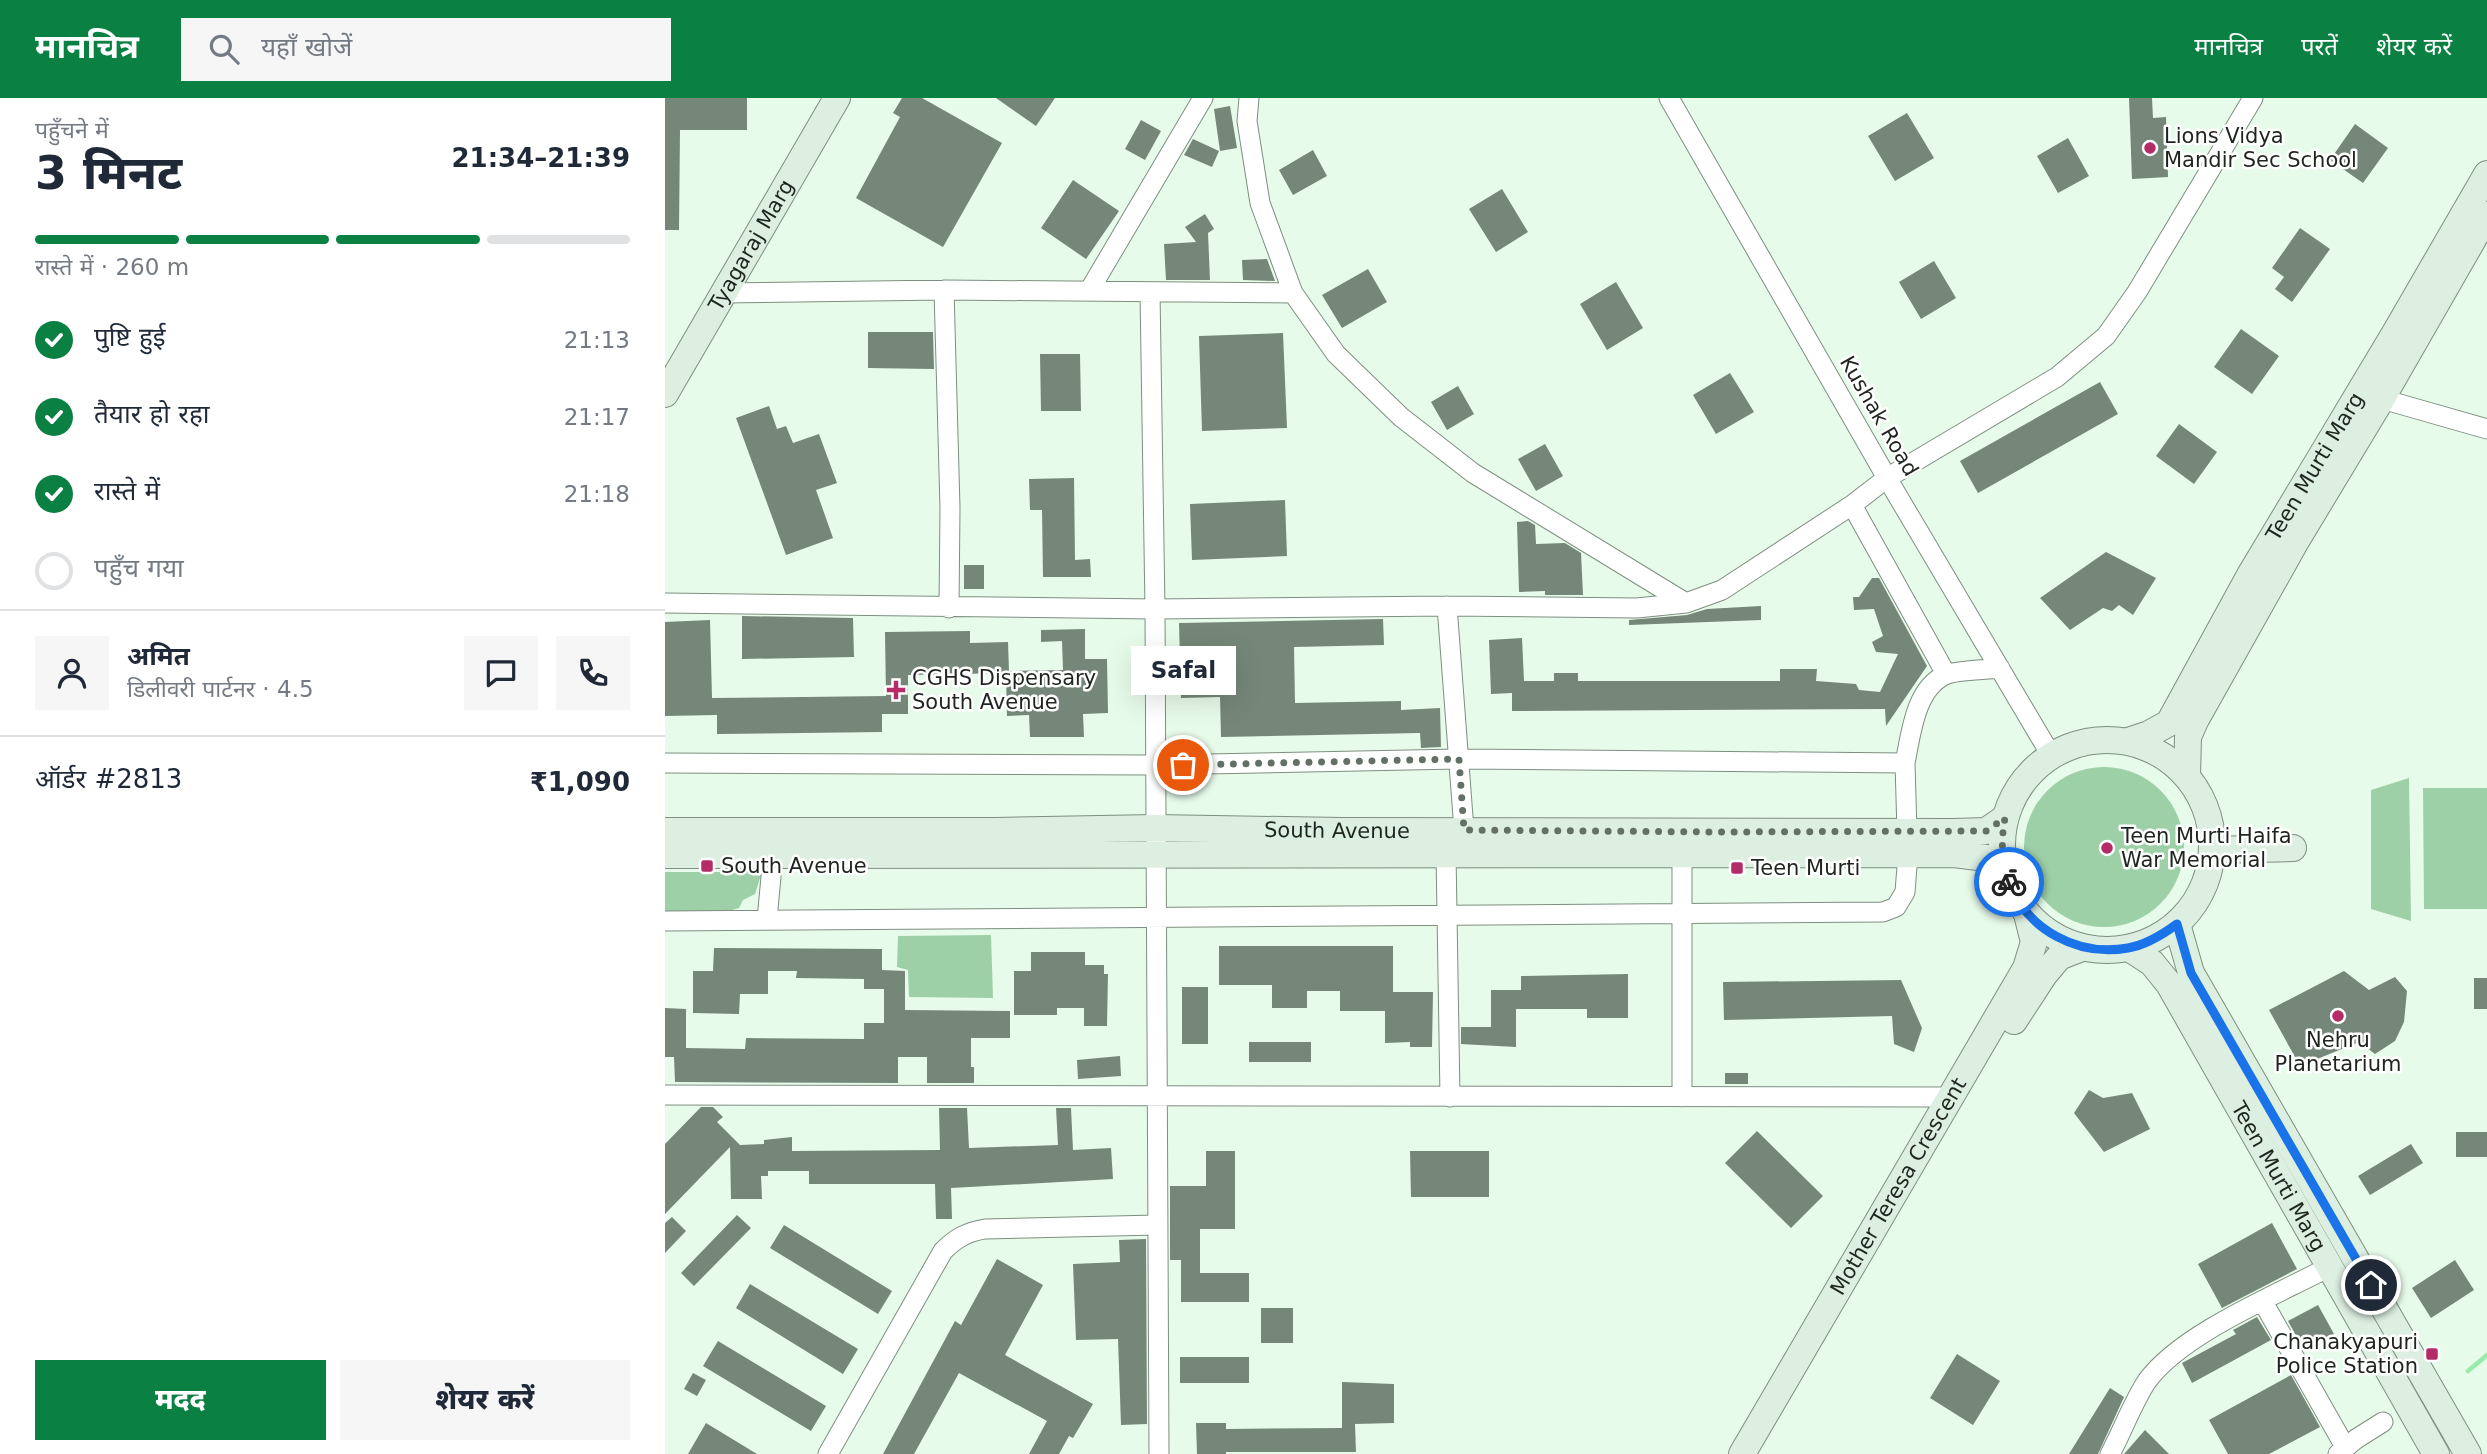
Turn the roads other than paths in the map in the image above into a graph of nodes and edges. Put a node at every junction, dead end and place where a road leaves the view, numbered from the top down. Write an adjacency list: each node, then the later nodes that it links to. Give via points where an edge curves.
1 (817, 98): 14 (main road, Tyagaraj Marg)
2 (837, 98): 12 (main road, Tyagaraj Marg)
3 (1203, 98): 10 (street)
4 (1249, 98): 13 (street, via 1247,121 1261,203)
5 (1669, 98): 18 (street, Kushak Road)
6 (2253, 98): 18 (street, via 2106,336 2057,377)
7 (2487, 174): 27 (main road, Teen Murti Marg, via 2249,575 2176,713 2169,723)
8 (2487, 215): 16 (main road, Teen Murti Marg)
9 (944, 290): 10 (street); 12 (street); 23 (street)
10 (1089, 291): 11 (street)
11 (1150, 292): 13 (street); 24 (street)
12 (723, 293): 15 (main road, Tyagaraj Marg)
13 (1293, 293): 21 (street, via 1336,354 1401,417 1473,473)
14 (665, 360)
15 (665, 394)
16 (2382, 399): 17 (street); 33 (main road, Teen Murti Marg, via 2195,720 2188,737)
17 (2487, 429)
18 (1887, 478): 19 (street); 25 (street, Kushak Road)
19 (1852, 505): 21 (street, via 1722,590); 26 (street)
20 (665, 603): 23 (street)
21 (1686, 603): 22 (street, via 1637,608)
22 (1447, 606): 24 (street); 29 (street)
23 (949, 608): 24 (street)
24 (1155, 610): 32 (street)
25 (2000, 668): 26 (street); 28 (street, Kushak Road)
26 (1946, 674): 31 (street, via 1927,690 1914,718)
27 (2128, 741): 28 (main road, via 2089,741); 33 (main road, via 2160,754)
28 (2051, 755): 34 (main road, via 2015,793)
29 (1459, 759): 31 (street); 32 (street); 35 (street)
30 (665, 763): 32 (street)
31 (1905, 763): 38 (street)
32 (1155, 765): 37 (street)
33 (2187, 776): 40 (main road, via 2210,823)
34 (2005, 818): 38 (main road, South Avenue, via 1986,831); 45 (main road)
35 (1464, 830): 37 (main road, South Avenue); 38 (main road, South Avenue)
36 (665, 831): 37 (main road, South Avenue, via 996,831)
37 (1156, 841): 41 (main road, South Avenue); 44 (main road, South Avenue); 49 (street)
38 (1907, 843): 42 (main road, South Avenue); 45 (main road, South Avenue, via 1986,858); 46 (street, via 1905,892 1896,907 1883,912)
39 (2293, 848): 40 (main road)
40 (2212, 850): 52 (main road, via 2207,878 2195,903)
41 (1446, 853): 42 (main road, South Avenue); 48 (street)
42 (1682, 853): 46 (street)
43 (665, 855): 44 (main road, South Avenue)
44 (773, 855): 50 (street)
45 (2005, 870): 47 (main road, via 2013,894)
46 (1683, 914): 48 (street); 58 (street)
47 (2027, 914): 53 (main road, via 2052,935); 59 (main road, Mother Teresa Crescent, via 2034,942 2026,968)
48 (1448, 916): 49 (street); 57 (street)
49 (1156, 917): 50 (street); 56 (street)
50 (767, 920): 51 (street)
51 (665, 921)
52 (2177, 924): 54 (main road); 71 (main road, Teen Murti Marg, via 2191,973)
53 (2082, 947): 54 (main road); 68 (main road, Mother Teresa Crescent, via 2059,957 2024,1004)
54 (2129, 948): 61 (main road, Teen Murti Marg, via 2153,962 2169,984)
55 (665, 1095): 56 (street)
56 (1157, 1096): 57 (street); 60 (street)
57 (1450, 1097): 58 (street)
58 (1682, 1097): 59 (street)
59 (1950, 1097): 67 (main road, Mother Teresa Crescent)
60 (1157, 1226): 65 (street, via 985,1229 956,1238 943,1251); 66 (street)
61 (2329, 1267): 62 (street); 70 (main road, Teen Murti Marg)
62 (2263, 1301): 64 (street); 69 (street, via 2174,1353 2147,1381)
63 (2383, 1422): 64 (street)
64 (2341, 1450)
65 (828, 1454)
66 (1159, 1454)
67 (1742, 1454)
68 (1761, 1454)
69 (2111, 1454)
70 (2436, 1454)
71 (2468, 1454)

